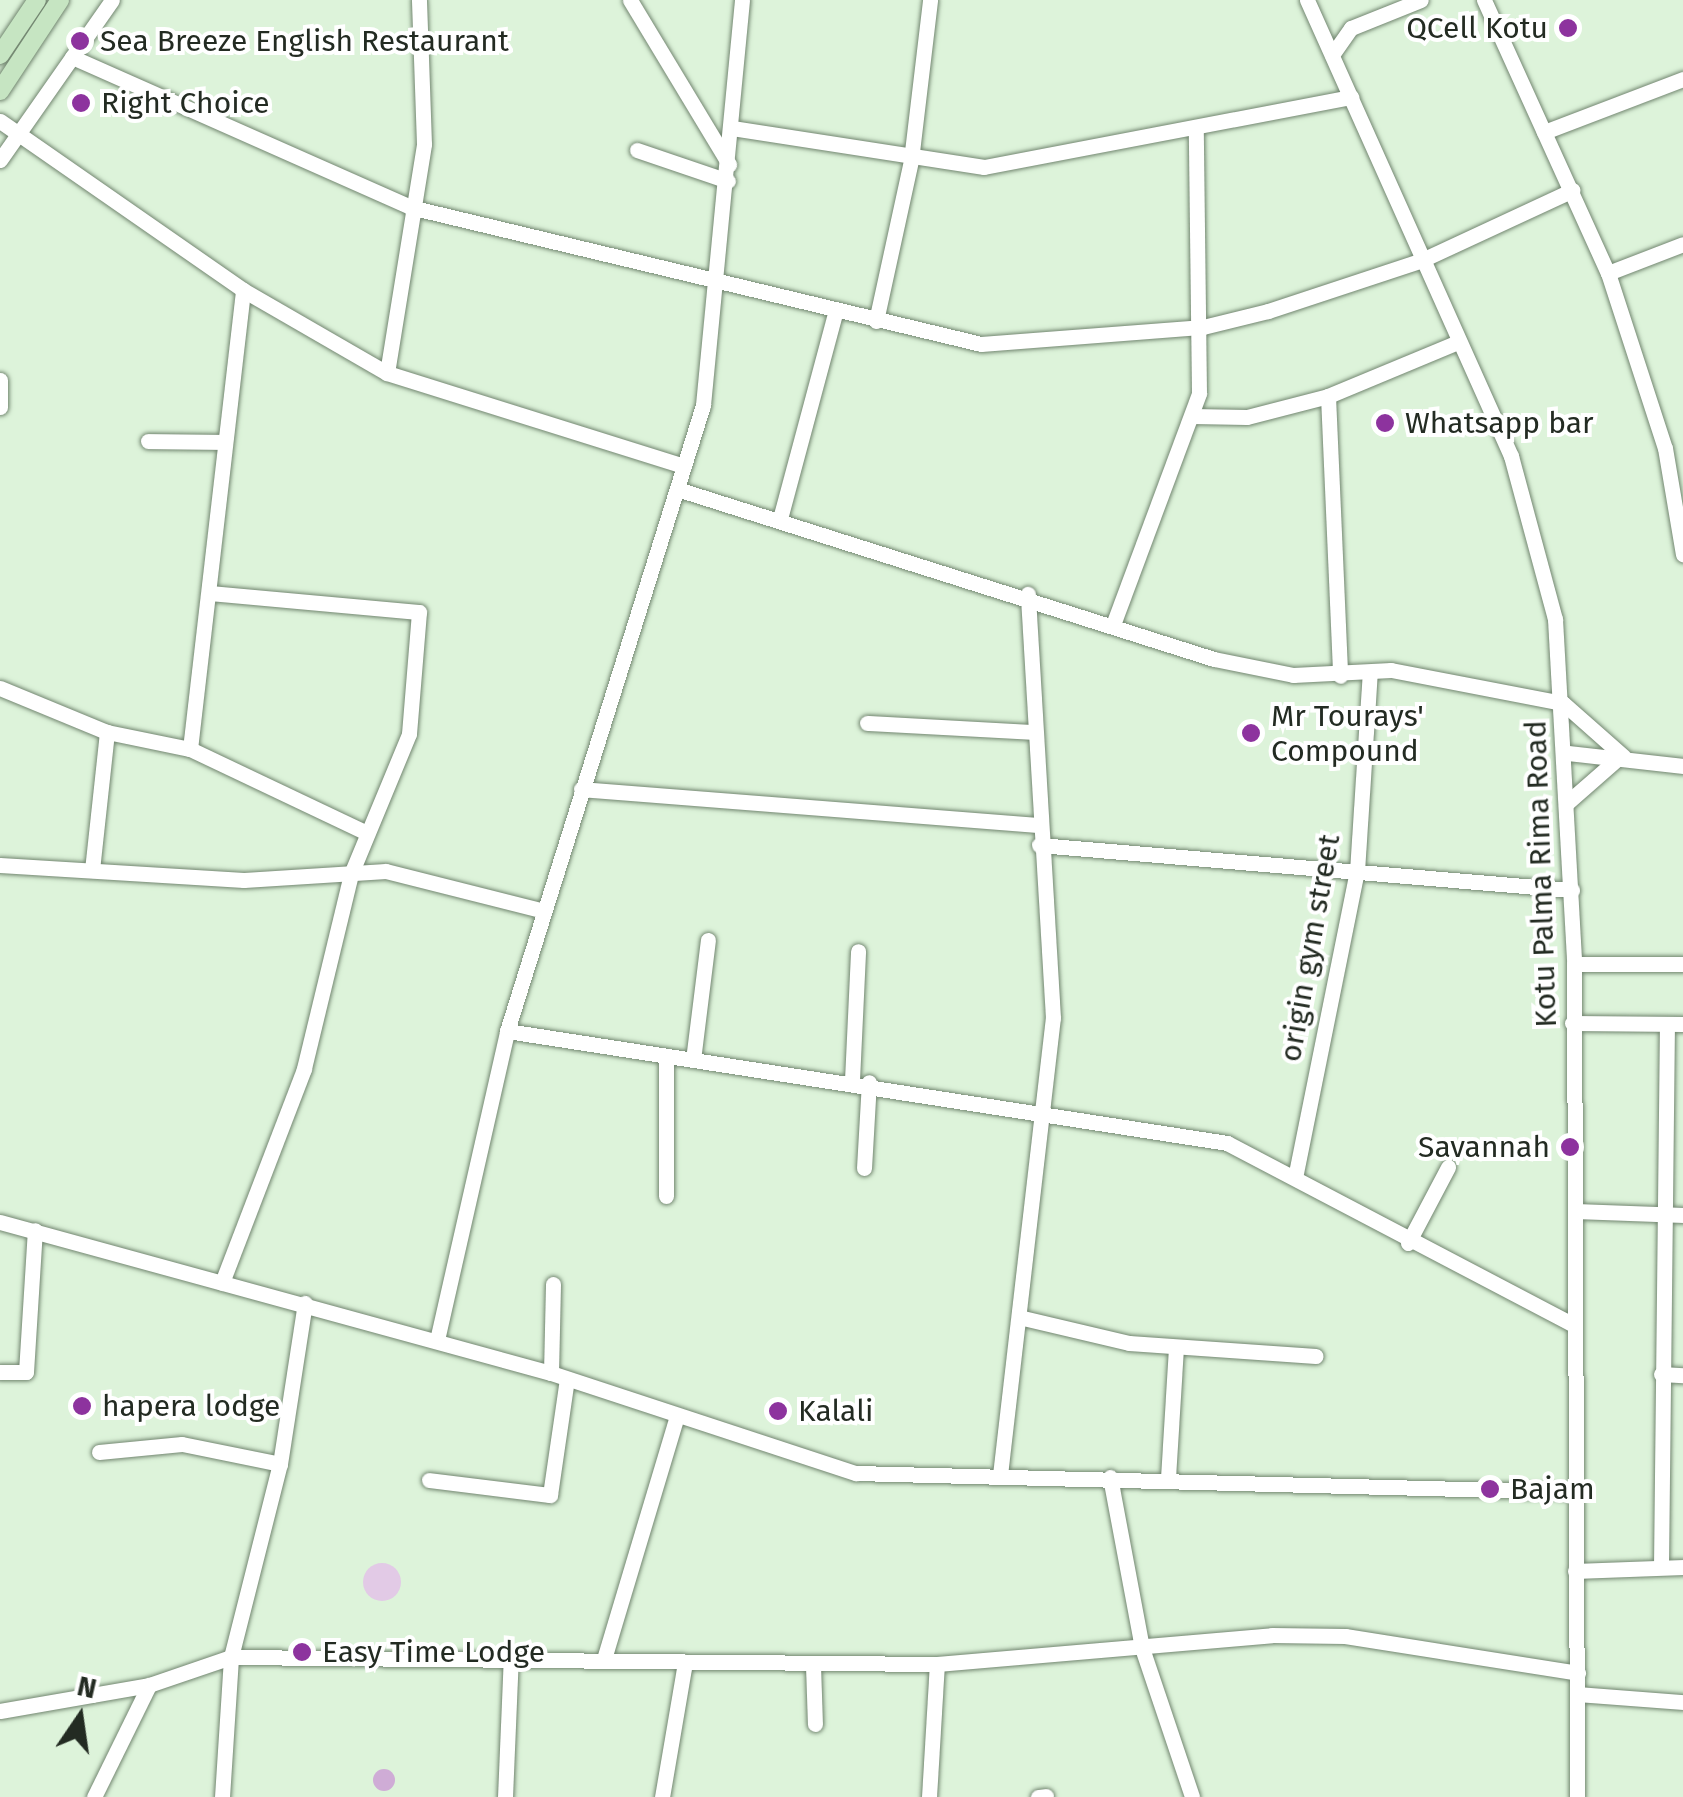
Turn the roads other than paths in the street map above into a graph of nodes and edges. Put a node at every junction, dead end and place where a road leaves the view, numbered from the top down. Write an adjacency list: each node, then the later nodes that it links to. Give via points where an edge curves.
1 (37, 0): 11 (main road)
2 (60, 0): 15 (main road)
3 (112, 0): 13 (street)
4 (418, 0): 27 (street, via 424,144)
5 (630, 0): 25 (street)
6 (742, 0): 18 (street)
7 (930, 0): 24 (street)
8 (1307, 0): 12 (street, Kotu Palma Rima Road)
9 (1421, 0): 12 (street, via 1351,28)
10 (1484, 0): 20 (street)
11 (0, 55)
12 (1332, 55): 16 (street, Kotu Palma Rima Road)
13 (72, 56): 21 (street); 27 (street)
14 (1683, 79): 20 (street)
15 (0, 91)
16 (1351, 97): 19 (street); 29 (street, Kotu Palma Rima Road)
17 (0, 121): 21 (street)
18 (732, 128): 24 (street); 25 (street)
19 (1196, 132): 24 (street, via 984,167); 35 (street)
20 (1544, 132): 26 (street)
21 (18, 133): 23 (street); 32 (street)
22 (637, 150): 25 (street)
23 (0, 160)
24 (911, 160): 34 (street)
25 (729, 172): 31 (street)
26 (1574, 190): 29 (street); 30 (street)
27 (410, 206): 31 (street); 37 (street)
28 (1683, 244): 30 (street)
29 (1422, 260): 35 (street); 36 (street, Kotu Palma Rima Road)
30 (1608, 273): 45 (street)
31 (715, 284): 33 (street); 46 (street, via 703,405)
32 (244, 290): 37 (street); 43 (street)
33 (836, 310): 34 (street); 48 (street)
34 (876, 321): 35 (street, via 981,344)
35 (1203, 327): 41 (street)
36 (1458, 342): 39 (street); 56 (street, Kotu Palma Rima Road, via 1531,520 1556,619)
37 (387, 373): 46 (street)
38 (0, 380): 40 (street)
39 (1328, 396): 41 (street, via 1246,417); 54 (street)
40 (0, 407)
41 (1192, 416): 52 (street)
42 (148, 441): 43 (street)
43 (221, 442): 50 (street)
44 (1683, 442): 45 (street)
45 (1665, 448): 49 (street)
46 (684, 466): 47 (street)
47 (677, 489): 48 (street); 64 (street)
48 (781, 515): 51 (street)
49 (1683, 554)
50 (209, 594): 60 (street); 67 (street, via 419,612 410,734)
51 (1028, 594): 52 (street); 59 (street)
52 (1114, 622): 54 (street, via 1214,660)
53 (1370, 672): 54 (street); 56 (street); 71 (street, origin gym street)
54 (1340, 676)
55 (0, 688): 58 (street)
56 (1563, 703): 61 (street, Kotu Palma Rima Road); 62 (street)
57 (866, 724): 59 (street)
58 (107, 732): 60 (street); 70 (street)
59 (1033, 732): 66 (street)
60 (190, 749): 67 (street)
61 (1568, 753): 62 (street); 65 (street, Kotu Palma Rima Road)
62 (1623, 757): 63 (street); 65 (street, via 1596,769)
63 (1683, 766)
64 (581, 789): 66 (street); 74 (street)
65 (1568, 802): 73 (street, Kotu Palma Rima Road)
66 (1037, 825): 68 (street)
67 (367, 833): 72 (street)
68 (1039, 844): 71 (street); 86 (street, via 1053,1018)
69 (0, 865): 70 (street)
70 (92, 870): 72 (street, via 244,880)
71 (1358, 870): 73 (street); 91 (street, origin gym street)
72 (352, 874): 74 (street, via 386,871); 99 (street, via 304,1070)
73 (1572, 890): 77 (street, Kotu Palma Rima Road)
74 (544, 911): 81 (street)
75 (708, 940): 83 (street)
76 (858, 951): 84 (street)
77 (1574, 964): 78 (street); 79 (street, Kotu Palma Rima Road)
78 (1683, 964)
79 (1572, 1023): 80 (street); 93 (street, Kotu Palma Rima Road)
80 (1675, 1024): 87 (street)
81 (507, 1031): 82 (street); 104 (street)
82 (666, 1057): 83 (street); 92 (street)
83 (694, 1060): 84 (street)
84 (852, 1080): 85 (street)
85 (870, 1082): 86 (street); 90 (street)
86 (1044, 1108): 91 (street, via 1177,1130); 102 (street)
87 (1666, 1114): 88 (street); 94 (street)
88 (1683, 1115)
89 (1448, 1167): 98 (street)
90 (864, 1168)
91 (1296, 1172): 98 (street)
92 (666, 1196)
93 (1576, 1211): 94 (street); 103 (street, Kotu Palma Rima Road)
94 (1664, 1215): 95 (street); 108 (street)
95 (1683, 1215)
96 (0, 1222): 97 (street)
97 (35, 1230): 99 (street); 107 (street, via 26,1372)
98 (1408, 1243): 103 (street)
99 (222, 1283): 101 (street)
100 (552, 1284): 110 (street)
101 (305, 1304): 104 (street); 113 (street)
102 (1023, 1318): 105 (street); 114 (street)
103 (1574, 1325): 118 (street, Kotu Palma Rima Road)
104 (437, 1340): 110 (street)
105 (1176, 1348): 106 (street); 116 (street)
106 (1316, 1356)
107 (0, 1372)
108 (1662, 1374): 109 (street); 120 (street)
109 (1683, 1375)
110 (559, 1376): 111 (street); 117 (street, via 550,1495)
111 (676, 1419): 114 (street, via 856,1473); 125 (street)
112 (99, 1452): 113 (street, via 182,1444)
113 (280, 1464): 124 (street)
114 (1000, 1475): 115 (street)
115 (1110, 1477): 116 (street); 122 (street)
116 (1168, 1478): 118 (street, via 1282,1490)
117 (429, 1480)
118 (1578, 1492): 121 (street, Kotu Palma Rima Road)
119 (1683, 1566): 120 (street)
120 (1662, 1567): 121 (street)
121 (1576, 1571): 129 (street, Kotu Palma Rima Road)
122 (1142, 1648): 127 (street); 129 (street, via 1345,1636); 142 (street)
123 (511, 1656): 124 (street); 125 (street); 138 (street)
124 (231, 1657): 130 (street); 137 (street)
125 (604, 1660): 126 (street)
126 (684, 1662): 128 (street); 139 (street)
127 (937, 1664): 128 (street); 140 (street)
128 (814, 1666): 134 (street)
129 (1578, 1673): 131 (street, Kotu Palma Rima Road)
130 (150, 1685): 133 (street); 136 (street)
131 (1578, 1694): 132 (street); 143 (street, Kotu Palma Rima Road)
132 (1683, 1702)
133 (0, 1711)
134 (815, 1724)
135 (1046, 1796): 141 (street)
136 (94, 1797)
137 (222, 1797)
138 (505, 1797)
139 (662, 1797)
140 (929, 1797)
141 (1038, 1797)
142 (1192, 1797)
143 (1577, 1797)

